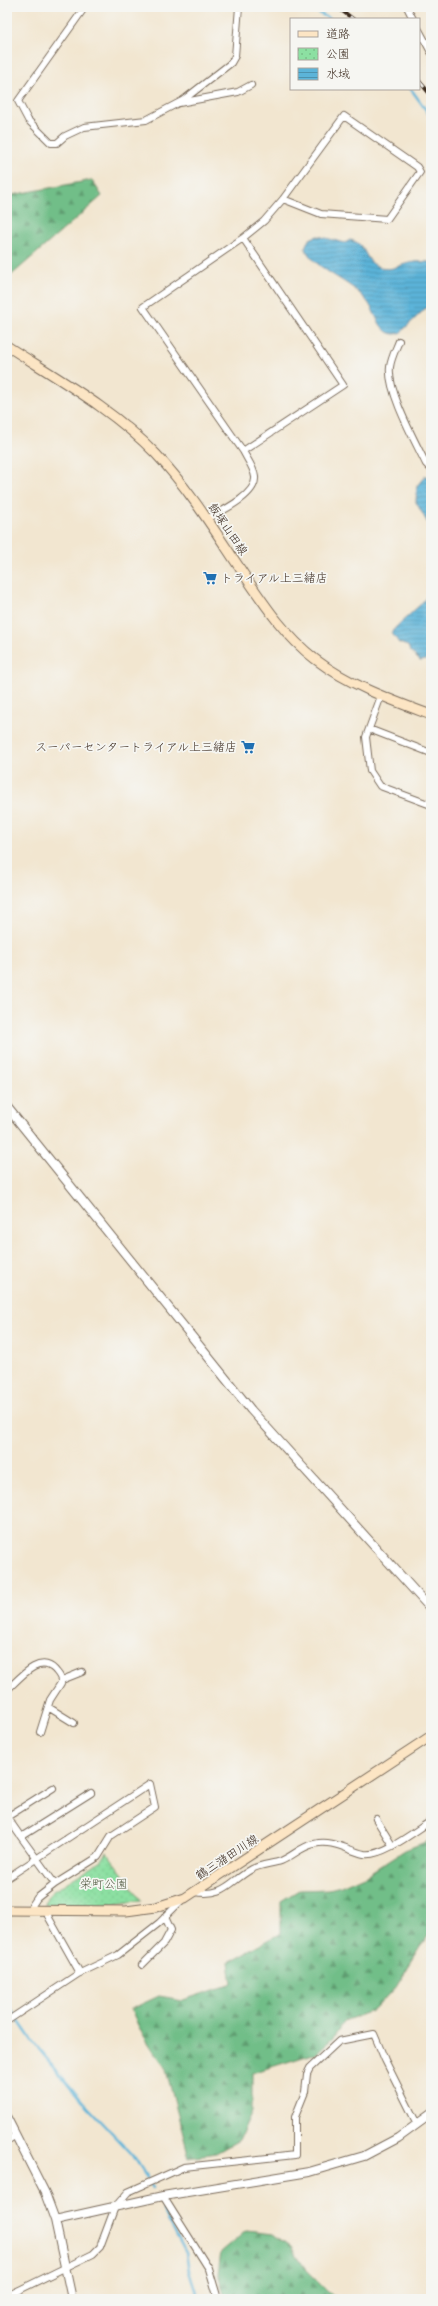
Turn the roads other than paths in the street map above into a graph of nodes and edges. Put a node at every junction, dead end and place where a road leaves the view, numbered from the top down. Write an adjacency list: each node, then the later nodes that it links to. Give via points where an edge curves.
1 (85, 7): 8 (street, via 18,101 28,120 44,138 51,143 57,143 84,127 146,120)
2 (240, 7): 8 (street, via 235,56 231,63)
3 (407, 7): 4 (street)
4 (412, 18)
5 (420, 32): 6 (street)
6 (431, 52)
7 (251, 85): 8 (street, via 238,92)
8 (177, 104)
9 (283, 199): 9 (street, via 344,116 417,167 420,172 388,219 321,214); 10 (street, via 264,221)
10 (243, 238): 13 (street, via 143,307); 13 (street, via 343,385)
11 (399, 341): 14 (street, via 390,368 391,383 410,431 426,464)
12 (7, 346): 15 (main road, 飯塚山田線, via 85,396 136,436 156,454 180,482)
13 (243, 452): 15 (street, via 255,479 251,490 240,500)
14 (431, 468)
15 (207, 519): 16 (main road, 飯塚山田線, via 288,634 315,659 343,677)
16 (382, 696): 17 (main road, 飯塚山田線); 18 (street)
17 (431, 715)
18 (369, 729): 19 (street); 20 (street, via 366,737 370,771 374,780 380,786)
19 (431, 753)
20 (431, 805)
21 (7, 1107): 22 (street, via 251,1410)
22 (431, 1609)
23 (82, 1672): 24 (street)
24 (62, 1680): 25 (street, via 50,1664 43,1663 27,1672); 26 (street)
25 (7, 1690)
26 (48, 1707): 27 (street); 28 (street)
27 (74, 1723)
28 (40, 1732)
29 (431, 1736): 39 (main road, 鶴三潴田川線)
30 (53, 1788): 34 (street, via 7,1817)
31 (91, 1793): 34 (street)
32 (376, 1819): 35 (street)
33 (431, 1821): 35 (street)
34 (21, 1836): 36 (street)
35 (392, 1846): 39 (street, via 372,1854 363,1854 344,1846 322,1842 312,1844 283,1860 253,1868 227,1888 208,1894)
36 (36, 1858): 37 (street); 38 (street); 38 (street, via 150,1784 155,1807 111,1836 98,1857)
37 (7, 1878)
38 (55, 1884): 43 (street, via 37,1898)
39 (195, 1892): 40 (main road, 鶴三潴田川線)
40 (185, 1898): 41 (main road, 鶴三潴田川線, via 156,1907 126,1911); 44 (street)
41 (46, 1909): 43 (main road, 鶴三潴田川線); 46 (street)
42 (7, 1910): 43 (main road, 鶴三潴田川線)
43 (29, 1910)
44 (165, 1917): 45 (street, via 171,1930); 46 (street, via 118,1955)
45 (142, 1965)
46 (80, 1973): 47 (street)
47 (7, 2022)
48 (431, 2114): 50 (street)
49 (7, 2118): 51 (street)
50 (417, 2124): 53 (street, via 398,2138 364,2156 309,2172); 54 (street, via 374,2034 339,2041 310,2068 307,2074 305,2092 295,2117 295,2155 184,2167 128,2192)
51 (16, 2135): 52 (street); 55 (street, via 45,2193)
52 (7, 2141)
53 (163, 2196): 54 (street); 59 (street, via 209,2269)
54 (115, 2207): 55 (street); 56 (street, via 100,2247 93,2254)
55 (55, 2220): 56 (street)
56 (65, 2266): 57 (street); 58 (street)
57 (7, 2296)
58 (72, 2299)
59 (218, 2299)

